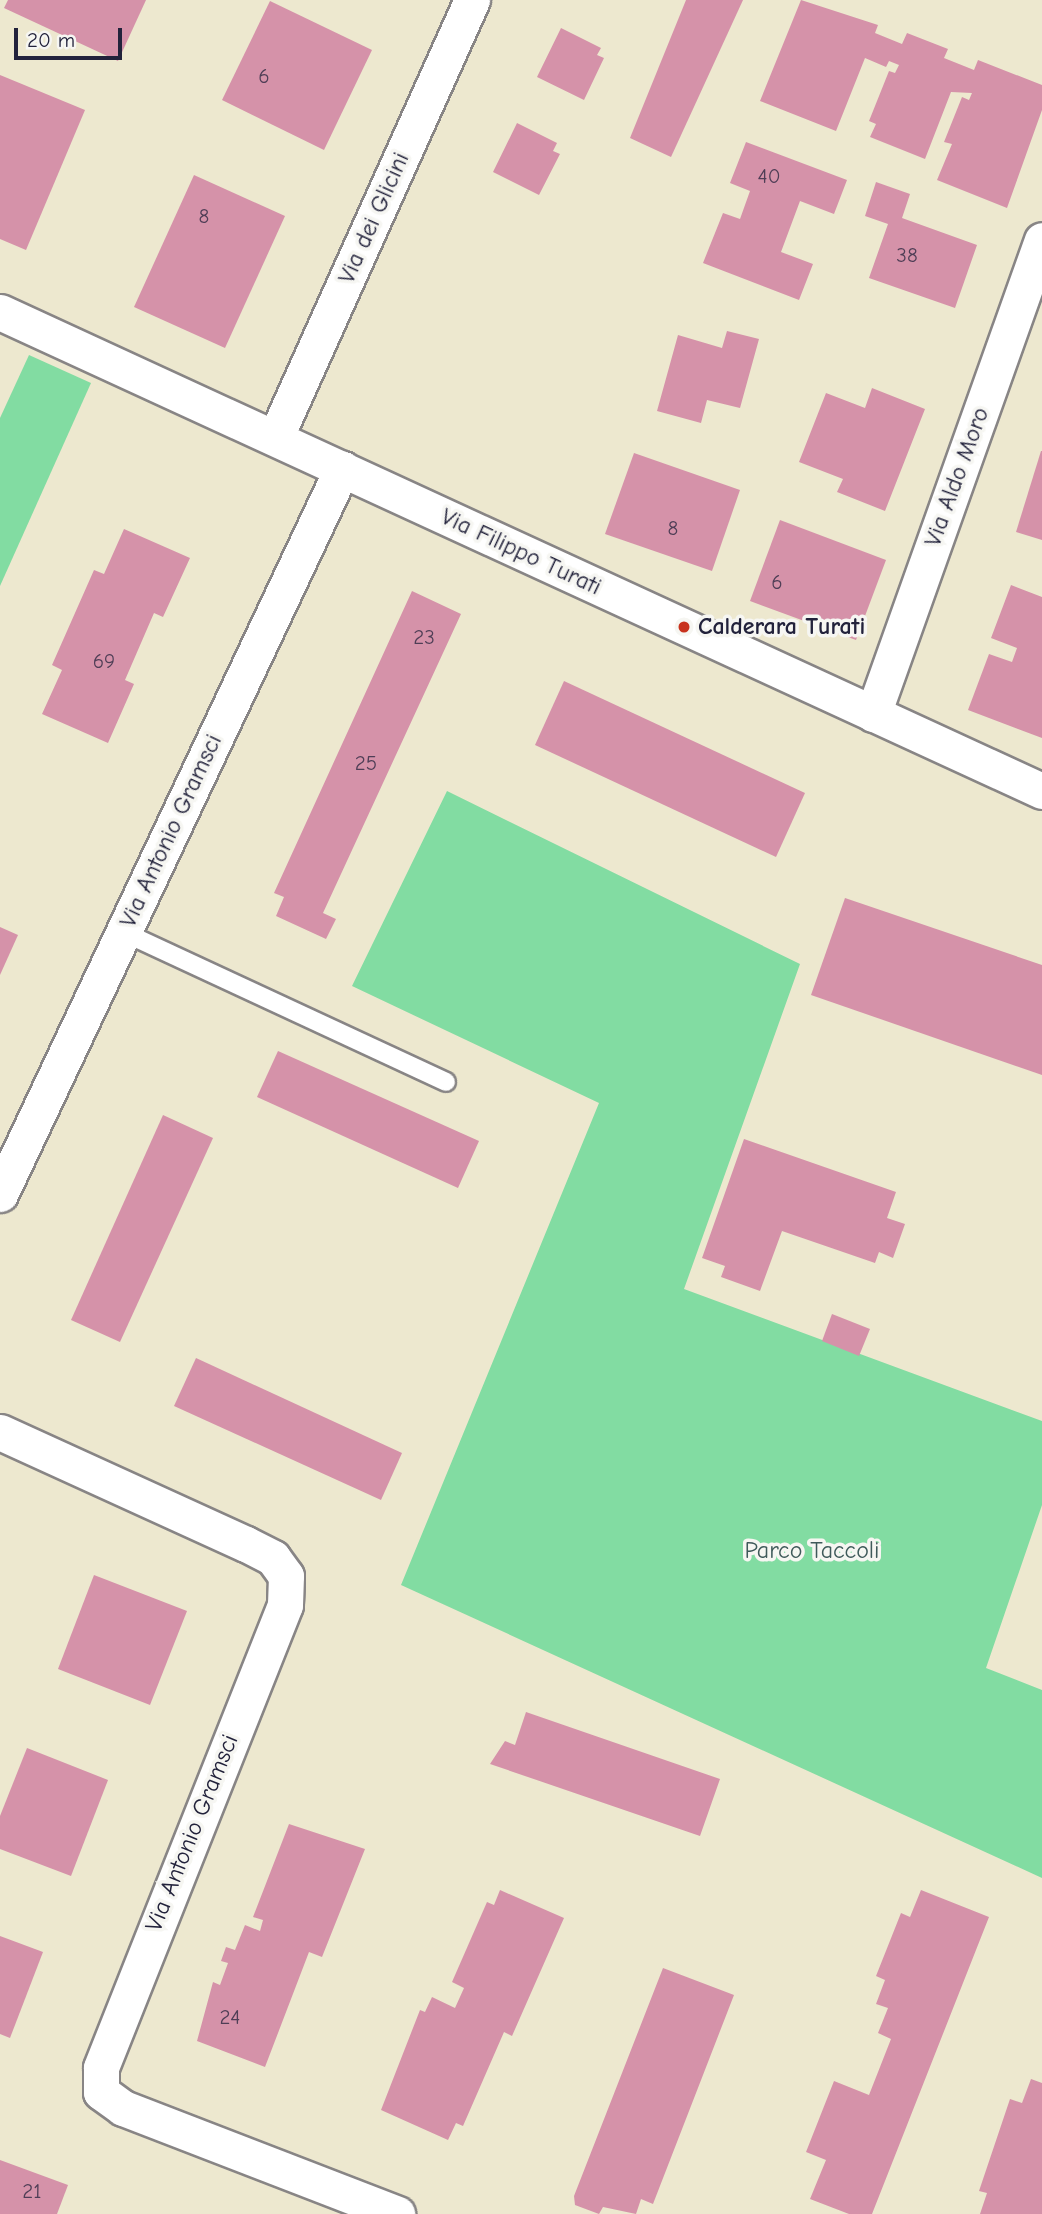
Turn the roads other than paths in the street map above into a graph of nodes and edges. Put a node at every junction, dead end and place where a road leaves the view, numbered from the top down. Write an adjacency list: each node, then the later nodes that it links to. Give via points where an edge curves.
1 (472, 0): 4 (street, Via dei Glicini)
2 (1042, 240): 6 (street, Via Aldo Moro)
3 (0, 312): 4 (street, Via Filippo Turati)
4 (276, 436): 5 (street, Via Filippo Turati)
5 (342, 469): 6 (street, Via Filippo Turati); 8 (street, Via Antonio Gramsci)
6 (873, 714): 7 (street, Via Filippo Turati)
7 (1042, 791)
8 (123, 932): 9 (lane); 10 (street, Via Antonio Gramsci)
9 (446, 1082)
10 (0, 1194)
11 (0, 1432): 12 (street, Via Antonio Gramsci, via 246,1544 272,1558 286,1576 285,1605 101,2068 101,2092 123,2108)
12 (397, 2214)

